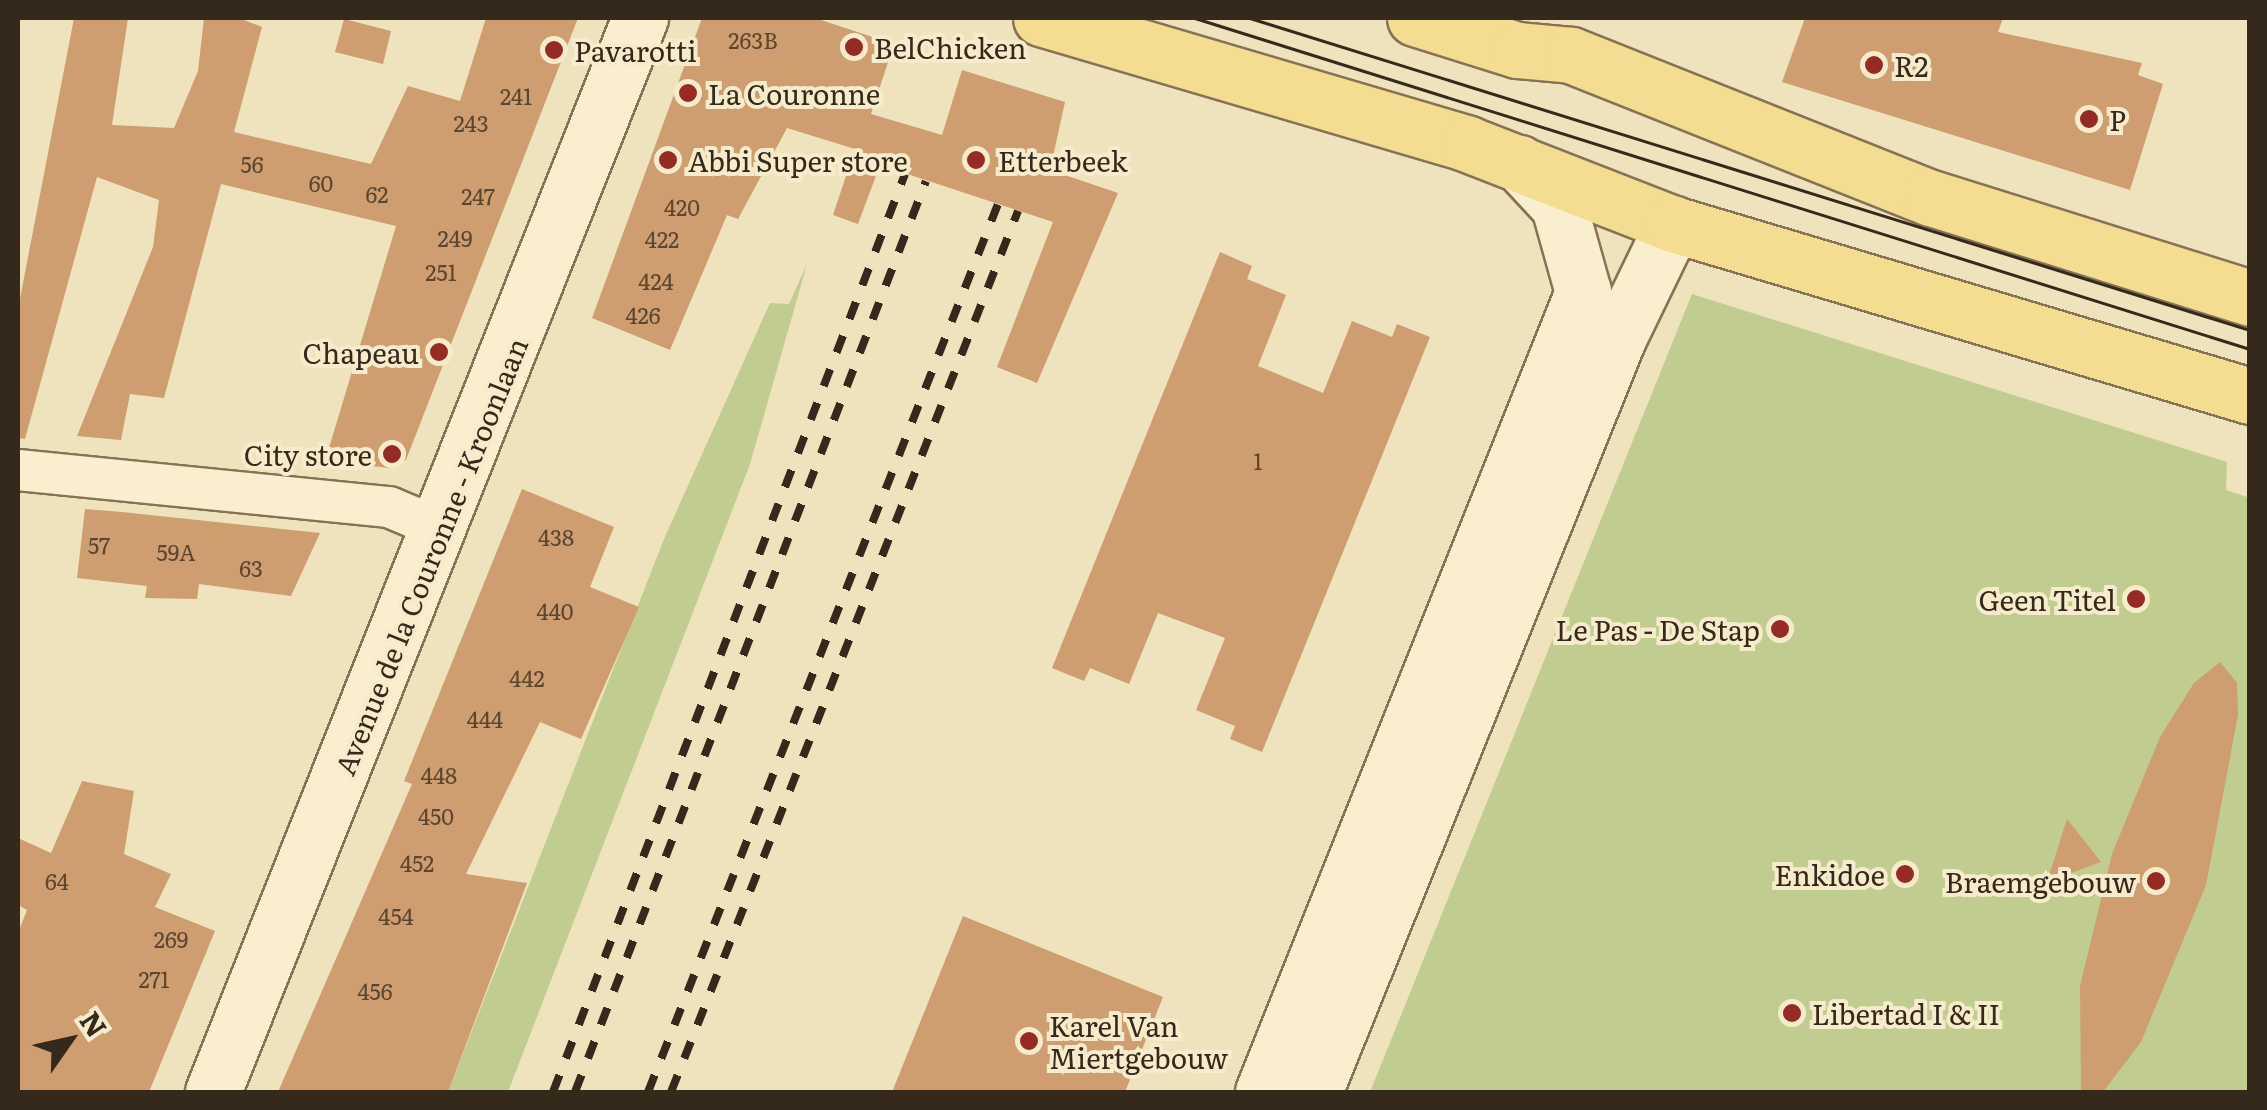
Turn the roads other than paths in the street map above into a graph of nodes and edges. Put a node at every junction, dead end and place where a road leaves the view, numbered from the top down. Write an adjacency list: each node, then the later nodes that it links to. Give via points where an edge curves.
1 (640, 18): 11 (main road, Avenue de la Couronne - Kroonlaan)
2 (1041, 18): 5 (main road)
3 (1415, 18): 4 (main road)
4 (1521, 34): 7 (main road, via 1931,198)
5 (1519, 163): 6 (main road); 8 (main road, via 1559,206 1576,242)
6 (1673, 224): 8 (main road); 9 (main road)
7 (2250, 298)
8 (1595, 328): 12 (main road)
9 (2250, 396)
10 (18, 470): 11 (street, via 389,507)
11 (441, 529): 13 (main road, Avenue de la Couronne - Kroonlaan)
12 (1464, 652): 14 (main road); 15 (main road)
13 (214, 1092)
14 (1263, 1092)
15 (1314, 1092)

